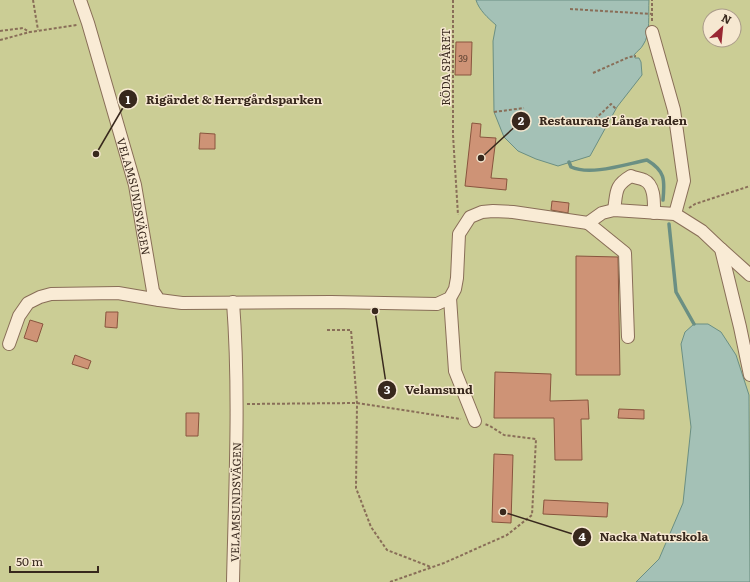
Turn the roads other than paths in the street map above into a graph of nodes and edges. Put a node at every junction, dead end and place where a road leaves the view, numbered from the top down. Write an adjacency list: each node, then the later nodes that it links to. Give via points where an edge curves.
1 (80, 0): 10 (street, VELAMSUNDSVÄGEN, via 135,185 154,291)
2 (652, 32): 5 (street, via 674,110 684,180)
3 (614, 210): 4 (street); 4 (street, via 621,182 631,176 645,180 653,191); 6 (street, via 602,213)
4 (654, 213): 5 (street)
5 (677, 215): 7 (street, via 702,231)
6 (588, 223): 9 (street, via 513,212 482,212 470,217 459,234 457,278); 12 (street, via 625,252)
7 (721, 250): 8 (street); 14 (street)
8 (750, 276)
9 (450, 298): 11 (street, via 437,304); 15 (street, via 455,371)
10 (159, 300): 11 (street); 13 (street, via 118,293 51,294 40,297 28,303 19,316)
11 (233, 302): 16 (street, VELAMSUNDSVÄGEN, via 236,404)
12 (628, 337)
13 (9, 344)
14 (750, 375)
15 (475, 421)
16 (233, 582)

